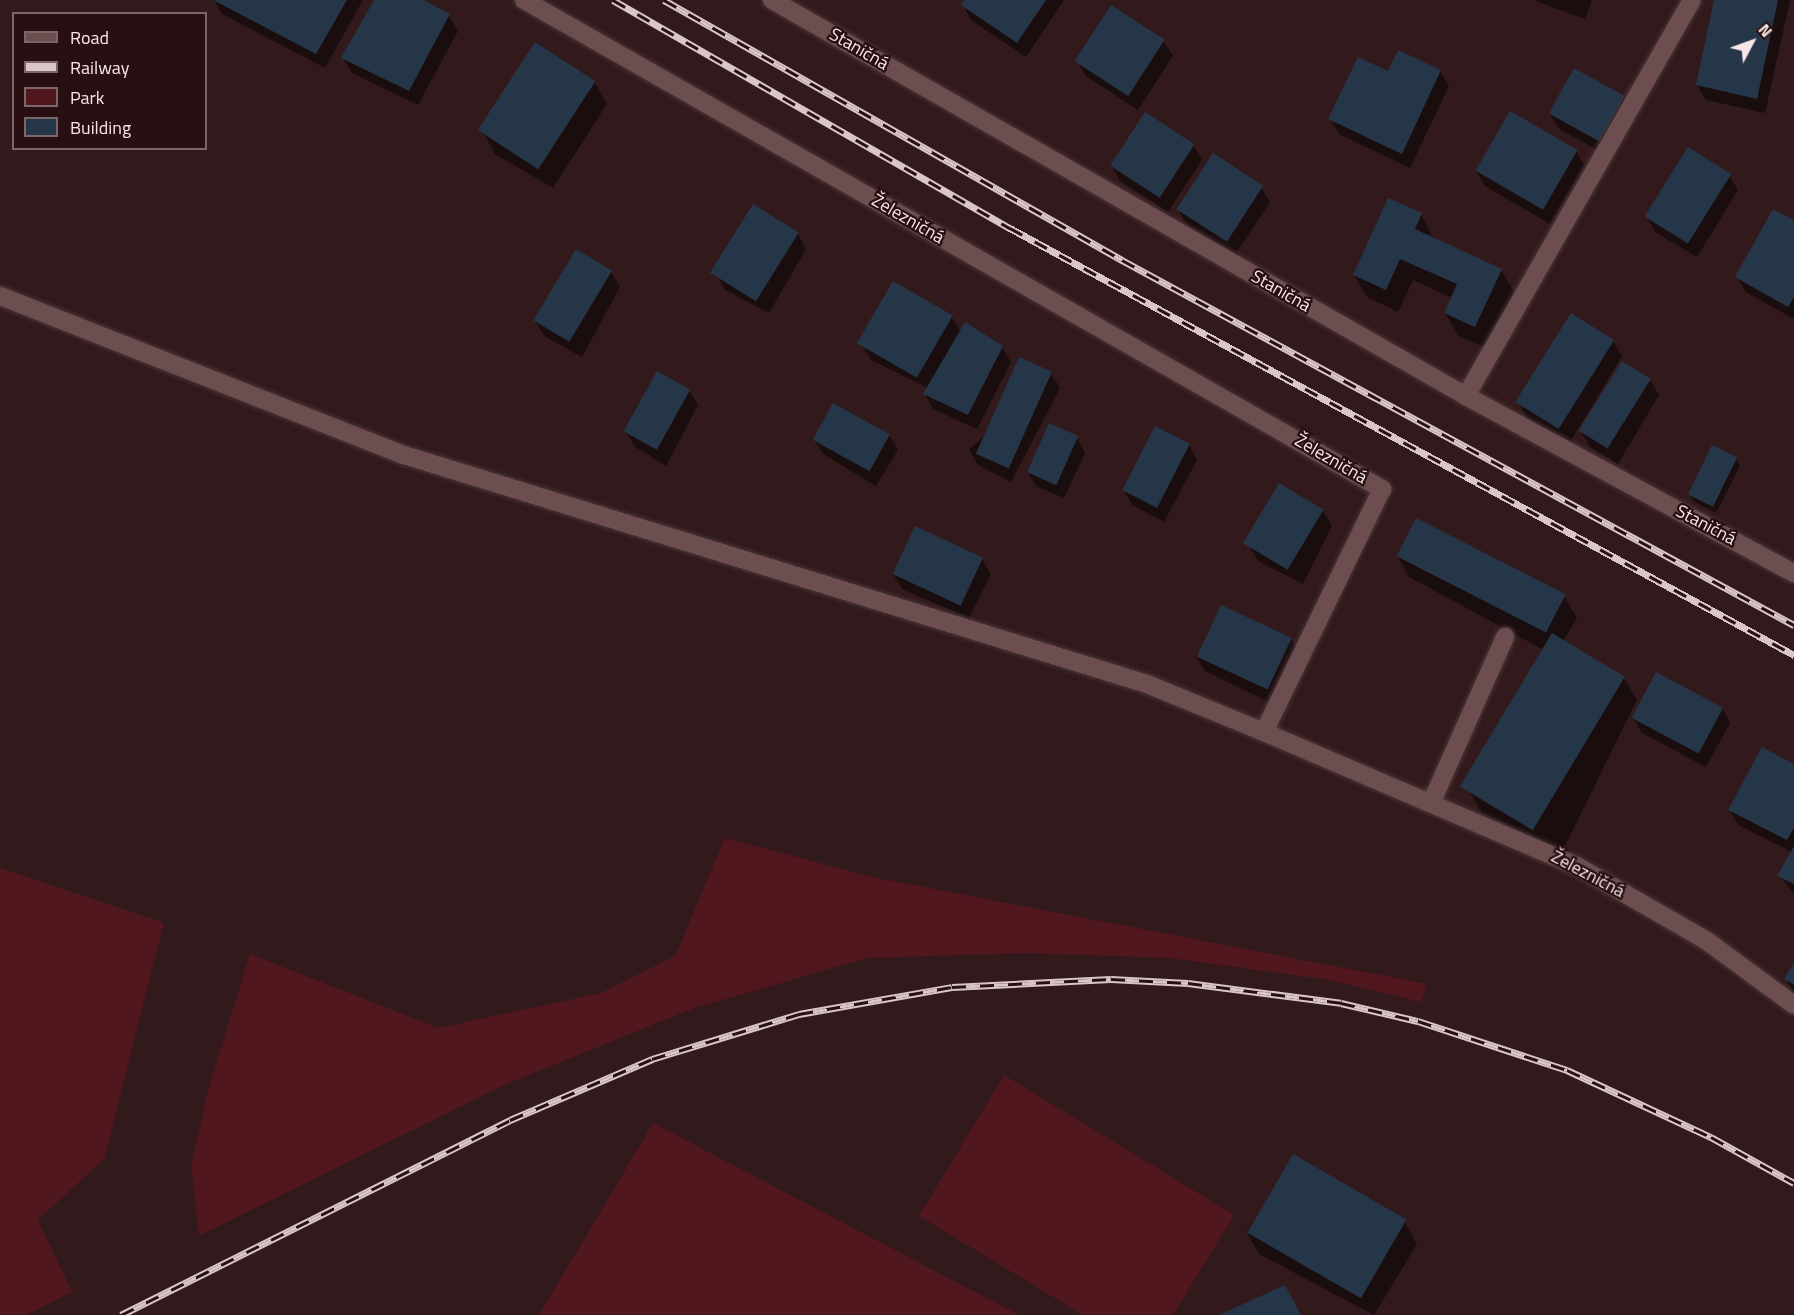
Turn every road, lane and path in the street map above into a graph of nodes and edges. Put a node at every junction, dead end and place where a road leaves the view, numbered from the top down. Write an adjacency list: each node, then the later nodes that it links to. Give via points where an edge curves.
1 (525, 0): 8 (street, Železničná, via 1382,489)
2 (772, 0): 5 (street, Staničná)
3 (1692, 0): 5 (street)
4 (0, 296): 8 (street, via 404,455 1147,684)
5 (1466, 396): 6 (street, Staničná)
6 (1794, 573)
7 (1505, 637): 9 (street)
8 (1264, 732): 9 (street, Železničná)
9 (1432, 801): 10 (street, Železničná, via 1575,865 1707,941)
10 (1794, 1005)

